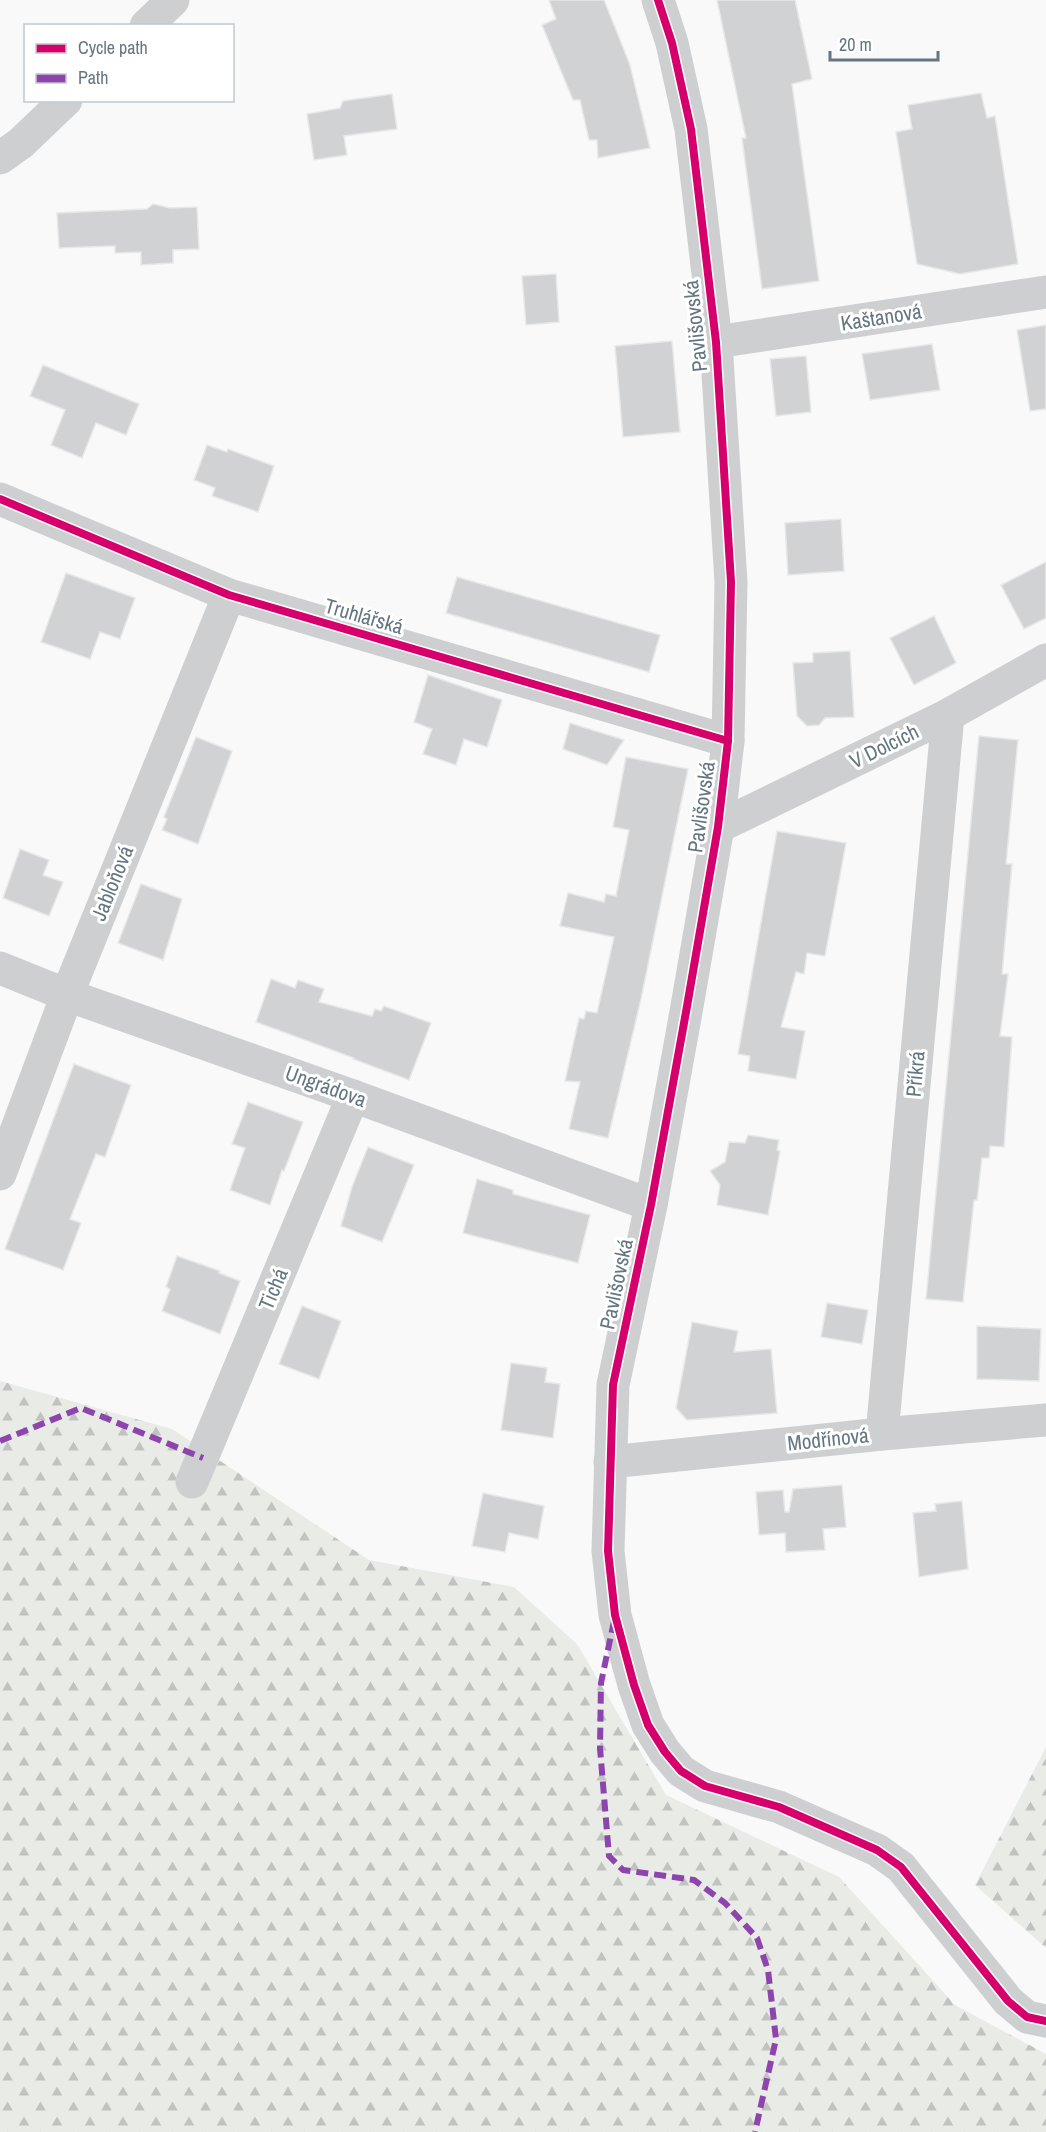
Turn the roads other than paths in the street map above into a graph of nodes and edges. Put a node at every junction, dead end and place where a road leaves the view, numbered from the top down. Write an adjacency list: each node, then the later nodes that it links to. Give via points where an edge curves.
1 (173, 0): 3 (street)
2 (658, 0): 7 (street, Pavlišovská, via 691,129)
3 (148, 24)
4 (63, 102): 5 (street)
5 (7, 144)
6 (1046, 292): 7 (street, Kaštanová)
7 (716, 342): 12 (street, Pavlišovská, via 731,582)
8 (0, 499): 9 (street, Truhlářská)
9 (229, 595): 12 (street, Truhlářská); 15 (street, Jabloňová)
10 (1046, 660): 11 (street, V Dolcích)
11 (948, 715): 13 (street, V Dolcích); 20 (street, Příkrá)
12 (728, 741): 13 (street, Pavlišovská)
13 (718, 826): 18 (street, Pavlišovská)
14 (0, 968): 15 (street, Ungrádova)
15 (67, 995): 16 (street, Ungrádova); 17 (street, Jabloňová)
16 (353, 1096): 18 (street, Ungrádova); 22 (street, Tichá)
17 (0, 1174)
18 (651, 1205): 21 (street, Pavlišovská, via 613,1385)
19 (1046, 1420): 20 (street, Modřínová)
20 (882, 1434): 21 (street, Modřínová)
21 (610, 1462): 23 (street, Pavlišovská, via 608,1551 615,1615 648,1725 665,1752 681,1771 705,1786 779,1807 877,1850 901,1867 1008,2001 1028,2017)
22 (192, 1482)
23 (1046, 2021)

